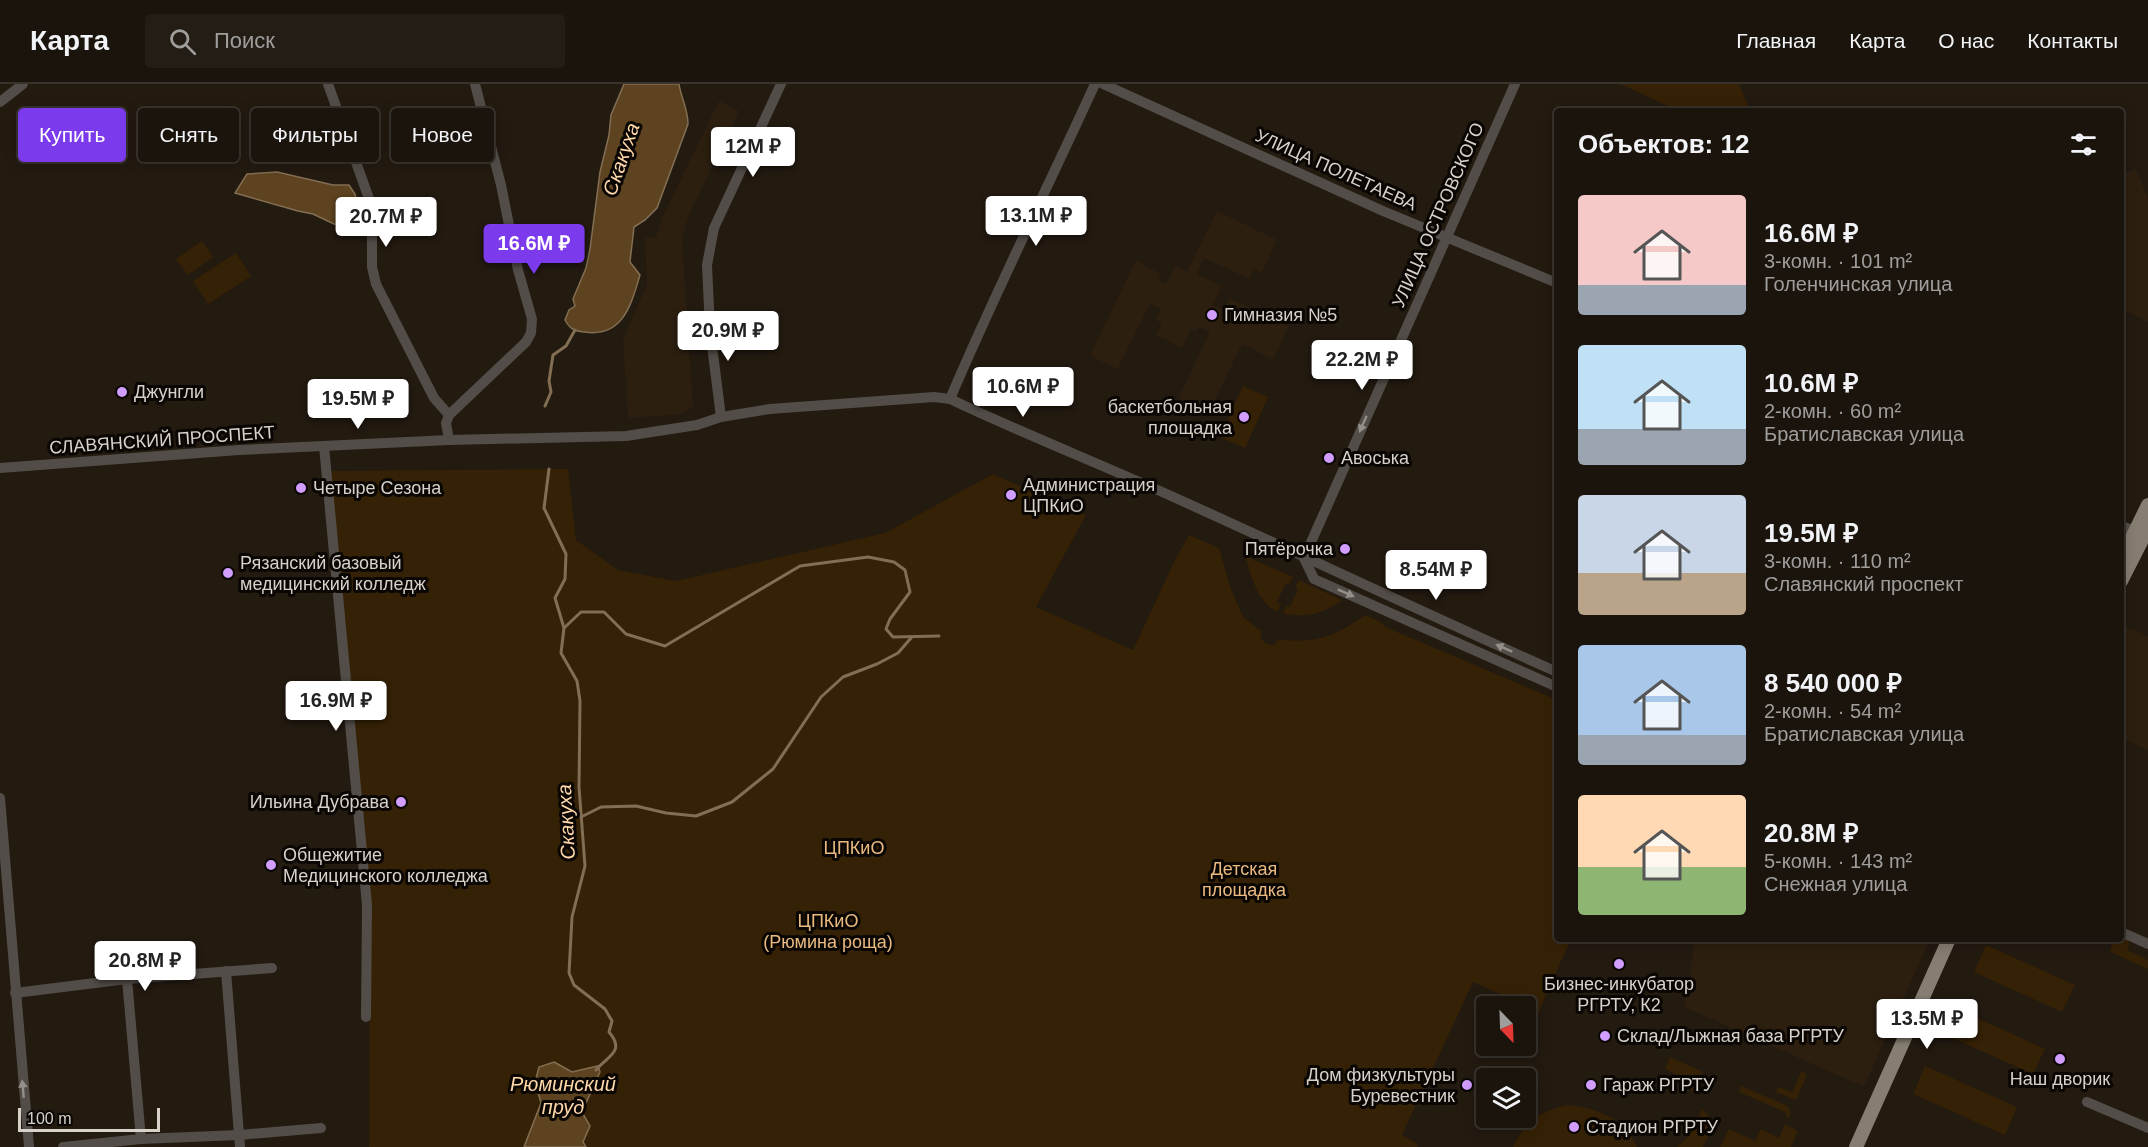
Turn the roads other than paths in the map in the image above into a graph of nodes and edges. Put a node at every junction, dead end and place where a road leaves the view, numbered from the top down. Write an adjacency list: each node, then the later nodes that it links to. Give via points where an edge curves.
1 (23, 84): 8 (street)
2 (328, 84): 12 (street, via 372,207 372,267 376,284 434,398)
3 (475, 84): 12 (street, via 532,327 526,342)
4 (781, 84): 13 (street, via 714,228 707,266)
5 (1095, 84): 11 (street)
6 (1103, 84): 9 (street, УЛИЦА ПОЛЕТАЕВА)
7 (1515, 84): 9 (street, УЛИЦА ОСТРОВСКОГО)
8 (0, 102)
9 (1447, 236): 10 (street, УЛИЦА ПОЛЕТАЕВА); 23 (street, УЛИЦА ОСТРОВСКОГО, one-way to 23)
10 (1554, 282)
11 (950, 399): 13 (street, СЛАВЯНСКИЙ ПРОСПЕКТ, via 818,404); 23 (street)
12 (448, 415): 14 (street)
13 (720, 417): 14 (street, СЛАВЯНСКИЙ ПРОСПЕКТ, via 697,425 626,436)
14 (448, 440): 15 (street, СЛАВЯНСКИЙ ПРОСПЕКТ)
15 (324, 446): 16 (street, СЛАВЯНСКИЙ ПРОСПЕКТ); 37 (street, via 367,905)
16 (0, 468)
17 (2148, 505): 20 (main road)
18 (2148, 520): 20 (main road)
19 (2124, 526): 20 (street)
20 (2142, 529): 21 (main road); 22 (main road)
21 (2143, 552): 24 (main road)
22 (2124, 556)
23 (1304, 558): 25 (street, one-way to 23); 26 (street, one-way to 26, via 1314,579)
24 (2124, 577)
25 (1554, 671)
26 (1554, 686)
27 (0, 798): 29 (street)
28 (2124, 933): 32 (street)
29 (5, 934): 36 (street)
30 (1948, 942): 39 (main road)
31 (1957, 942): 39 (main road)
32 (2148, 944)
33 (272, 968): 34 (street)
34 (226, 971): 35 (street); 42 (street)
35 (127, 979): 36 (street); 43 (street)
36 (15, 993): 44 (street, one-way to 36)
37 (366, 1017)
38 (2087, 1102): 41 (street)
39 (1873, 1120): 47 (main road); 48 (main road)
40 (321, 1128): 42 (street)
41 (2148, 1128)
42 (239, 1135): 43 (street); 46 (street)
43 (141, 1139): 45 (street)
44 (28, 1147)
45 (63, 1147)
46 (240, 1147)
47 (1856, 1147)
48 (1865, 1147)

